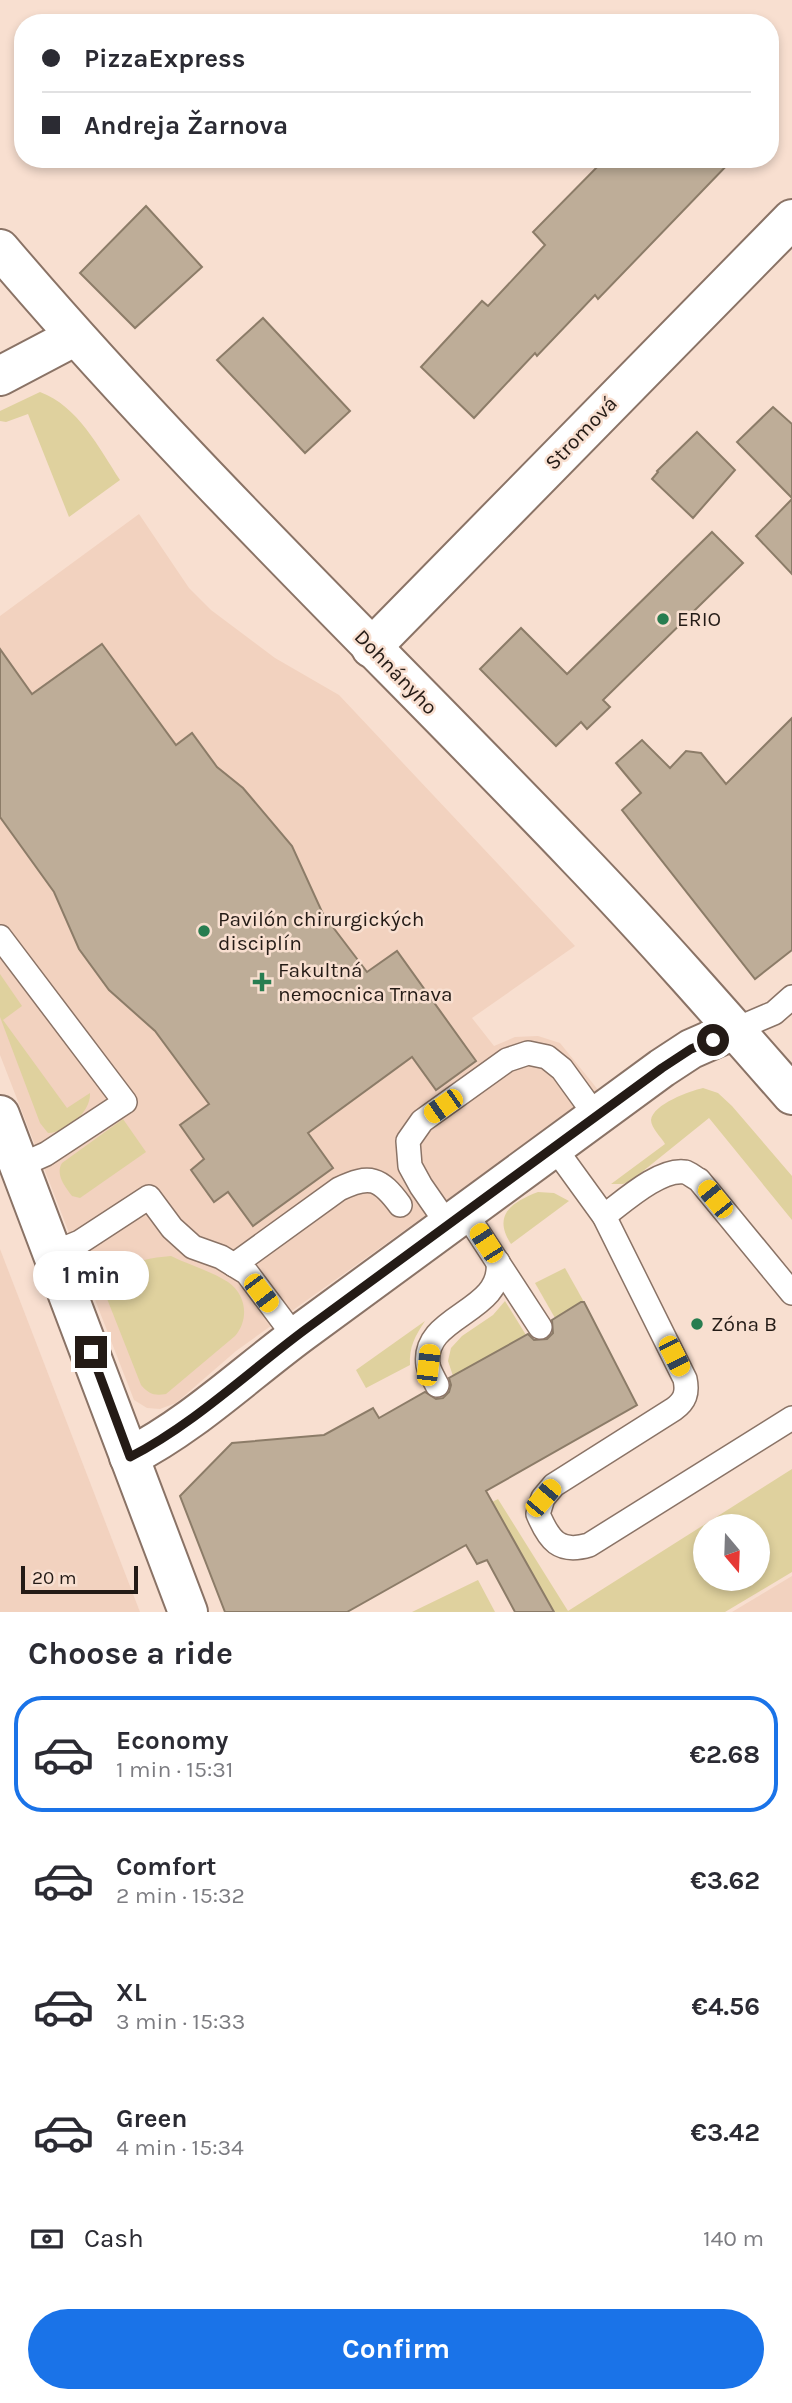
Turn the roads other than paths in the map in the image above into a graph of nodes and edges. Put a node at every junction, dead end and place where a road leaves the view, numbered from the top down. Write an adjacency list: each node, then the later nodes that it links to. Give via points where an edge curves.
1 (792, 219): 5 (street, Stromová)
2 (0, 249): 3 (street, Dohnányho)
3 (74, 337): 4 (street); 5 (street, Dohnányho)
4 (0, 376)
5 (371, 648): 8 (street, Dohnányho, via 583,863)
6 (0, 937): 13 (lane, via 125,1102 46,1154)
7 (792, 997): 8 (lane, via 774,1013)
8 (734, 1030): 9 (street, Dohnányho); 11 (street, via 691,1049)
9 (792, 1095)
10 (0, 1115): 13 (street)
11 (596, 1116): 12 (street); 16 (lane, via 562,1069 547,1057 528,1054 507,1060 422,1121 408,1141 410,1166 421,1186)
12 (554, 1147): 15 (lane); 16 (street)
13 (19, 1166): 17 (street)
14 (400, 1205): 19 (lane, via 378,1182 358,1179)
15 (604, 1216): 20 (lane, via 666,1174 685,1172 699,1180); 24 (lane, via 687,1390 683,1403 554,1485 538,1514 546,1534 574,1550 590,1545)
16 (457, 1218): 18 (lane); 22 (street)
17 (53, 1253): 19 (lane, via 80,1242 149,1197 193,1247); 25 (street)
18 (498, 1262): 21 (lane); 23 (lane, via 495,1286 437,1335 430,1349 428,1365)
19 (234, 1265): 22 (lane, via 247,1273)
20 (792, 1293)
21 (540, 1327)
22 (295, 1337): 25 (street, via 168,1435)
23 (437, 1385)
24 (792, 1418)
25 (130, 1457): 26 (street)
26 (188, 1612)

